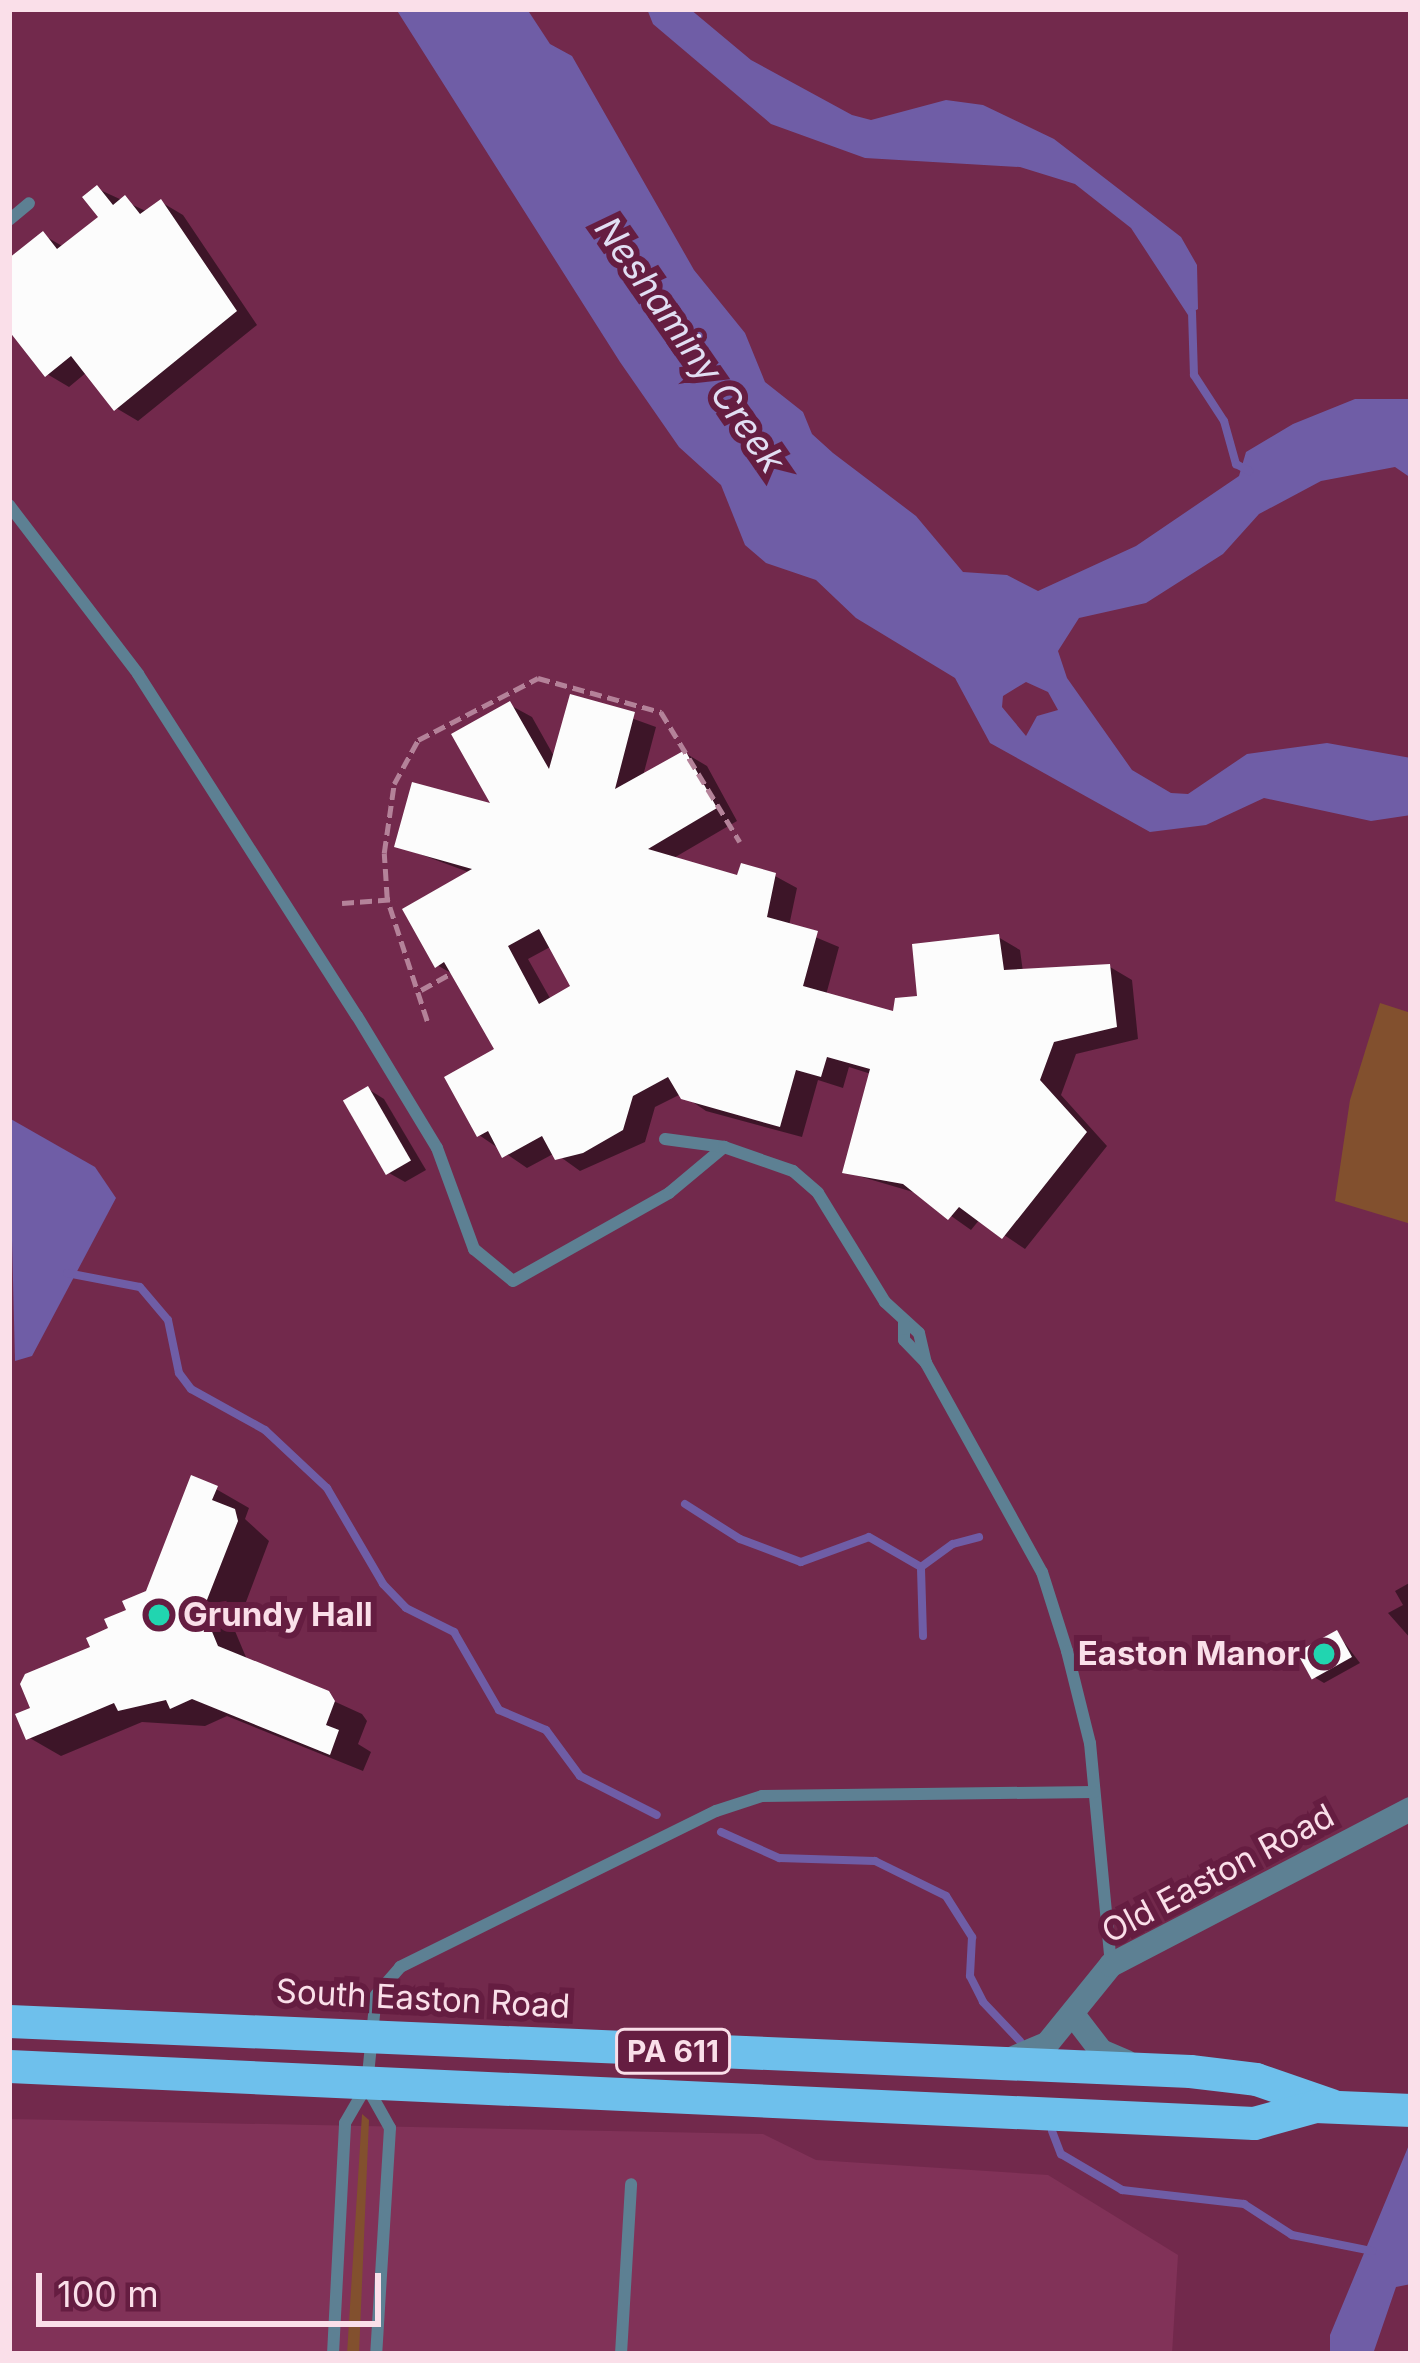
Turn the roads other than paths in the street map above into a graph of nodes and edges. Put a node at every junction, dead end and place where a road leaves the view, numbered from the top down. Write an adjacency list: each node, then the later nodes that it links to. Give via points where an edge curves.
1 (29, 203): 2 (lane)
2 (9, 220)
3 (9, 505): 5 (lane, via 138,674 357,1016 437,1148 474,1249 513,1281 669,1193)
4 (665, 1138): 5 (lane)
5 (724, 1147): 6 (lane, via 793,1171 818,1193 904,1322 912,1355 926,1363 1042,1572 1090,1743)
6 (1094, 1792): 8 (lane); 11 (lane, via 820,1792 762,1796 716,1811 400,1967 376,1995)
7 (1411, 1809): 8 (street, Old Easton Road)
8 (1111, 1965): 9 (street, Old Easton Road)
9 (1075, 2017): 12 (street, Old Easton Road, via 1047,2044); 14 (street, via 1101,2051)
10 (9, 2020): 11 (highway, South Easton Road / PA 611)
11 (370, 2036): 12 (highway, South Easton Road / PA 611); 15 (lane)
12 (997, 2063): 14 (highway, South Easton Road / PA 611)
13 (9, 2066): 15 (highway, South Easton Road / PA 611)
14 (1159, 2071): 16 (highway, South Easton Road / PA 611, via 1256,2079)
15 (367, 2086): 16 (highway, South Easton Road / PA 611, via 1254,2123); 19 (lane, via 345,2123); 20 (lane, via 390,2128)
16 (1332, 2106): 17 (highway, South Easton Road / PA 611)
17 (1411, 2110)
18 (631, 2184): 21 (lane)
19 (333, 2354)
20 (376, 2354)
21 (621, 2354)

